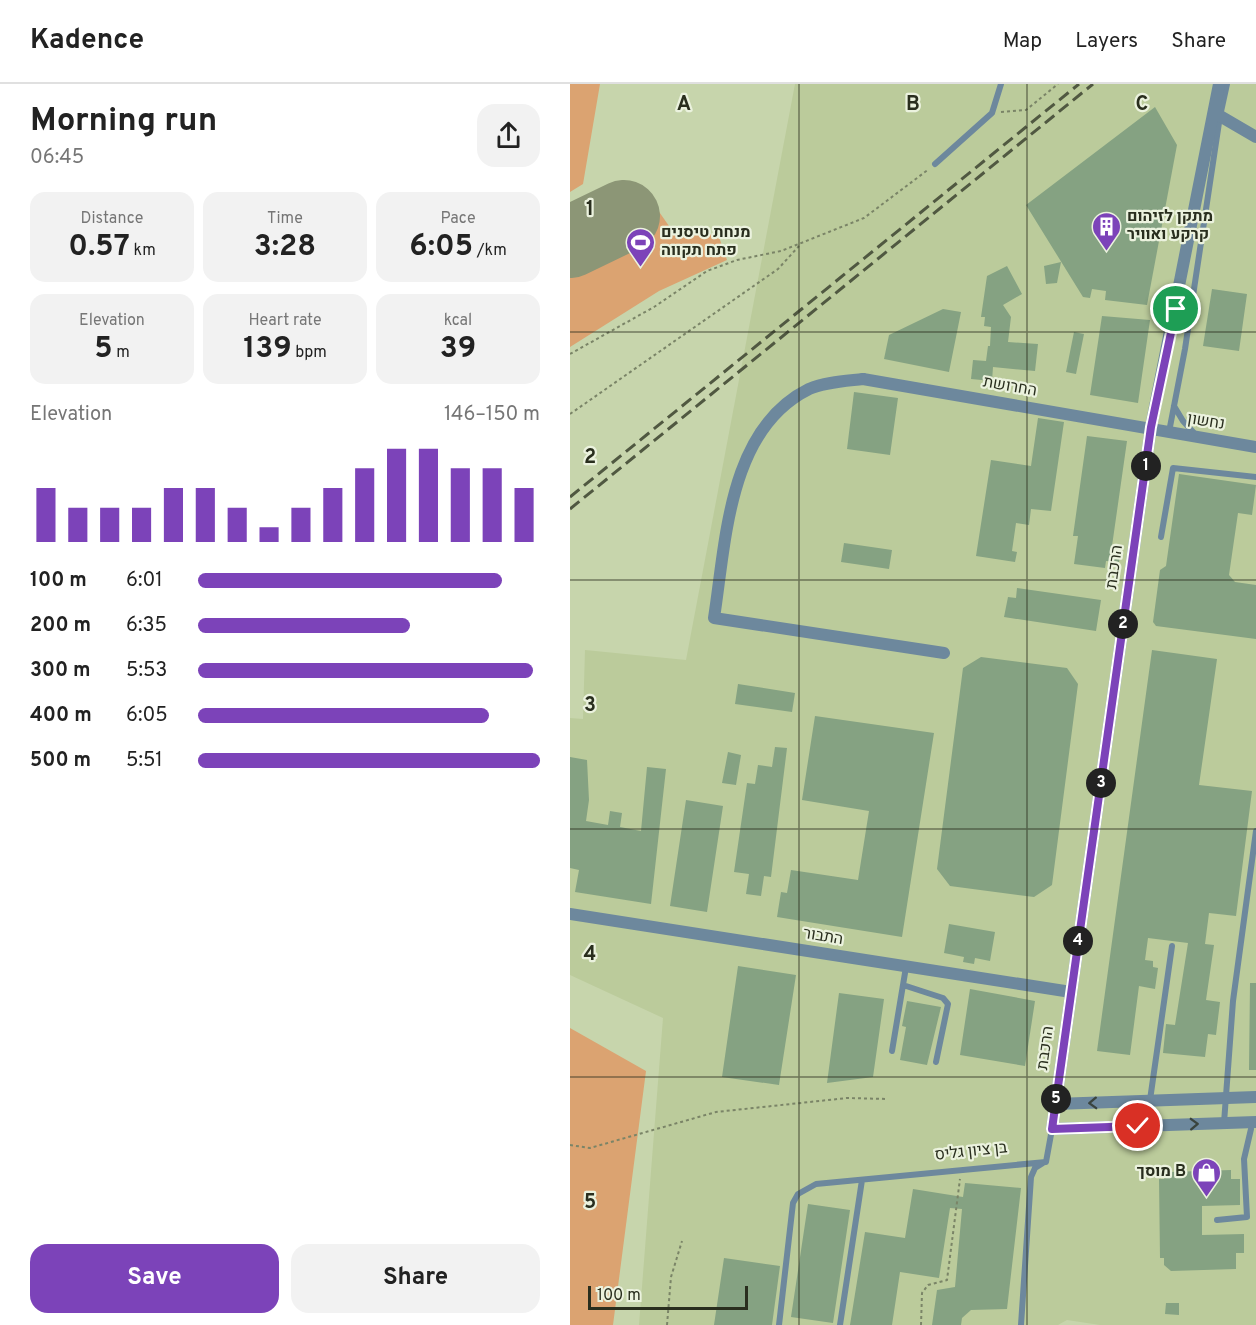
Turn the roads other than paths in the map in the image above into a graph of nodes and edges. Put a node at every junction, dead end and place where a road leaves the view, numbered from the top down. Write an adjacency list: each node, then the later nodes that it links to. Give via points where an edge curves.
1 (1000, 84): 6 (lane, via 992,113)
2 (1219, 84): 8 (street, הרכבת)
3 (1227, 84): 4 (lane)
4 (1220, 116): 5 (street); 7 (lane)
5 (1256, 137)
6 (935, 164)
7 (1174, 406): 9 (lane); 10 (lane, via 1187,426)
8 (1151, 427): 9 (street, נחשון); 14 (street, החרושת, via 863,379 812,388 792,399 766,428 735,488 714,618); 20 (street, הרכבת)
9 (1168, 433): 10 (street, נחשון)
10 (1202, 438): 11 (street, נחשון)
11 (1256, 447)
12 (1256, 477): 13 (lane, via 1173,468)
13 (1161, 537)
14 (944, 653)
15 (1256, 831): 23 (lane)
16 (570, 914): 18 (street, התבור)
17 (1172, 946): 25 (lane)
18 (906, 967): 19 (lane); 20 (street, התבור)
19 (903, 985): 21 (lane); 22 (lane, via 943,998 948,1004)
20 (1071, 992): 26 (street, הרכבת)
21 (892, 1051)
22 (936, 1062)
23 (1224, 1098): 24 (street); 25 (street); 27 (lane)
24 (1256, 1098)
25 (1149, 1101): 26 (street, one-way to 26)
26 (1055, 1104): 29 (street, הרכבת)
27 (1224, 1123): 28 (street); 29 (street, one-way to 27)
28 (1252, 1127): 32 (lane, via 1244,1159 1247,1217)
29 (1052, 1129): 30 (lane)
30 (1046, 1162): 31 (lane, בן ציון גליס); 35 (lane, via 1035,1168 1031,1177)
31 (862, 1180): 33 (lane, בן ציון גליס, via 816,1184 798,1194 793,1203); 34 (lane)
32 (1217, 1220)
33 (779, 1325)
34 (840, 1325)
35 (1021, 1325)

